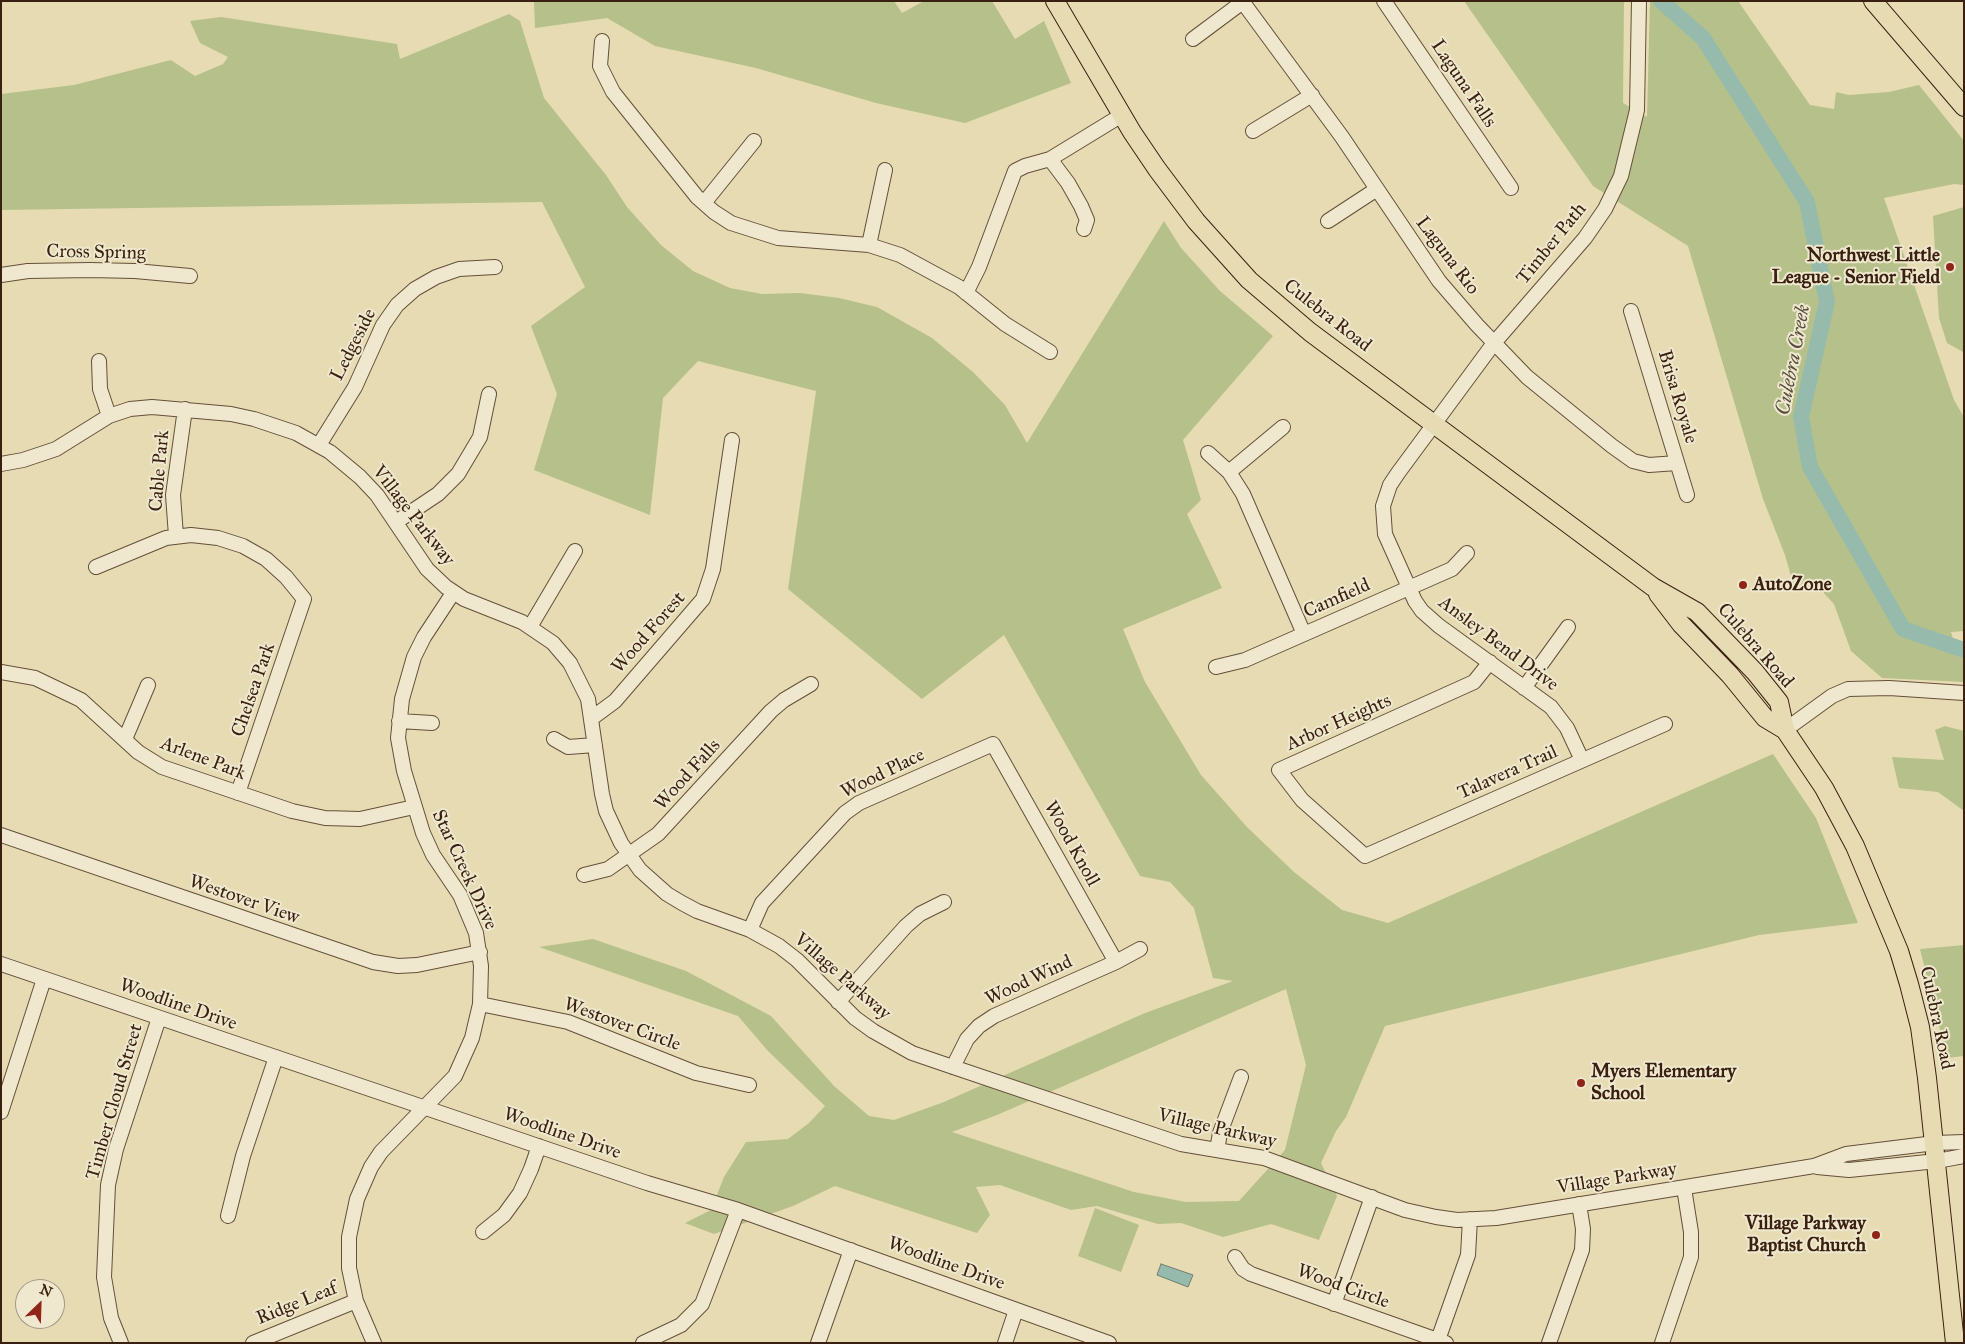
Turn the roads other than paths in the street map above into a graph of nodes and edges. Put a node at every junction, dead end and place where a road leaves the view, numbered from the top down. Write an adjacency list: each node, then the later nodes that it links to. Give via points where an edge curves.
1 (1054, 1): 10 (main road, Culebra Road)
2 (1384, 1): 16 (street, Laguna Falls)
3 (1639, 1): 26 (street, Timber Path, via 1637,110 1621,176 1585,238)
4 (1873, 1): 9 (main road)
5 (1243, 2): 6 (street); 8 (street, Laguna Rio)
6 (1193, 39)
7 (602, 41): 17 (street, via 600,66 613,92 663,157)
8 (1312, 95): 11 (street); 15 (street, Laguna Rio)
9 (1964, 107)
10 (1122, 115): 13 (street); 32 (main road, Culebra Road, via 1193,217 1249,280 1310,332)
11 (1253, 131)
12 (754, 142): 17 (street)
13 (1050, 160): 19 (street, via 1068,183 1087,220); 24 (street, via 1015,171 983,258)
14 (885, 170): 20 (street)
15 (1377, 188): 18 (street); 26 (street, Laguna Rio, via 1440,281)
16 (1511, 188)
17 (704, 203): 20 (street, via 731,223 778,238)
18 (1328, 221)
19 (1084, 229)
20 (869, 245): 24 (street, via 900,254)
21 (495, 267): 35 (street, Ledgeside, via 447,272 406,296 383,325 355,387)
22 (1, 275): 23 (street, Cross Spring, via 90,270)
23 (190, 276)
24 (966, 293): 27 (street, via 1005,324)
25 (1631, 310): 37 (street, Brisa Royale)
26 (1494, 343): 32 (street, Timber Path); 37 (street, Laguna Rio, via 1562,408 1634,461 1649,465)
27 (1050, 352)
28 (99, 361): 31 (street, via 100,389)
29 (489, 394): 41 (street, via 484,423 467,462 438,494)
30 (185, 410): 31 (street, Village Parkway, via 141,408); 35 (street, Village Parkway, via 254,419 288,430); 42 (street, Cable Park, via 173,495)
31 (109, 416): 38 (street, Village Parkway, via 56,448)
32 (1434, 424): 46 (street, Ansley Bend Drive, via 1394,479 1383,506 1385,534); 62 (main road, Culebra Road, via 1653,587 1697,612 1779,702)
33 (1283, 427): 39 (street)
34 (732, 440): 58 (street, Wood Forest, via 707,592 692,614 614,701)
35 (319, 446): 41 (street, Village Parkway, via 360,477)
36 (1208, 453): 39 (street)
37 (1677, 463): 40 (street, Brisa Royale)
38 (1, 464)
39 (1229, 472): 50 (street, via 1243,494)
40 (1687, 495)
41 (396, 522): 47 (street, Village Parkway, via 427,569)
42 (176, 536): 45 (street, via 154,541); 68 (street, Chelsea Park, via 218,538 249,549 276,567 304,599)
43 (575, 551): 48 (street)
44 (1467, 553): 46 (street, Camfield, via 1452,569)
45 (96, 567)
46 (1409, 588): 50 (street, Camfield); 51 (street, Ansley Bend Drive, via 1418,606 1430,618)
47 (453, 593): 48 (street, Village Parkway); 59 (street, Star Creek Drive, via 414,657 403,692)
48 (530, 627): 58 (street, Village Parkway, via 553,643 570,663 584,686)
49 (1568, 627): 56 (street)
50 (1304, 634): 52 (street, Camfield, via 1245,660)
51 (1490, 662): 56 (street, Ansley Bend Drive); 72 (street, Arbor Heights, via 1474,682 1279,770 1302,800)
52 (1216, 667)
53 (1, 672): 63 (street, Arlene Park, via 35,678 60,688 89,706)
54 (810, 684): 71 (street, Wood Falls, via 771,711 666,826)
55 (148, 685): 63 (street)
56 (1524, 688): 67 (street, Ansley Bend Drive, via 1558,715)
57 (1964, 693): 62 (street, via 1848,689 1832,696)
58 (592, 718): 66 (street, Village Parkway)
59 (399, 721): 60 (street); 69 (street, Star Creek Drive, via 399,752)
60 (432, 723)
61 (1665, 724): 67 (street, Talavera Trail)
62 (1785, 730): 91 (main road, Culebra Road, via 1828,796 1855,846 1899,950 1920,1027)
63 (125, 739): 68 (street, Arlene Park, via 138,752 162,767)
64 (554, 739): 66 (street, via 568,747)
65 (993, 744): 75 (street, Wood Place, via 845,812 762,903); 78 (street, Wood Knoll)
66 (595, 745): 71 (street, Village Parkway, via 606,811)
67 (1582, 760): 72 (street, Talavera Trail)
68 (238, 793): 69 (street, Arlene Park, via 325,818 360,819)
69 (414, 807): 77 (street, Star Creek Drive, via 434,854 467,912)
70 (1, 835): 77 (street, Westover View, via 373,962 417,965)
71 (629, 856): 73 (street, Wood Falls, via 608,870); 75 (street, Village Parkway, via 653,882 682,903)
72 (1365, 856)
73 (584, 875)
74 (944, 902): 81 (street, via 920,914 906,926)
75 (750, 930): 81 (street, Village Parkway, via 780,946)
76 (1140, 950): 78 (street, Wood Wind)
77 (480, 952): 82 (street, Star Creek Drive)
78 (1116, 962): 85 (street, Wood Wind, via 994,1016 967,1039)
79 (1, 964): 80 (street, Woodline Drive)
80 (44, 979): 83 (street, Woodline Drive); 89 (street)
81 (838, 1002): 85 (street, Village Parkway, via 892,1043)
82 (480, 1004): 87 (street, Westover Circle, via 568,1022 696,1073); 88 (street, Star Creek Drive, via 472,1038 455,1076)
83 (159, 1018): 84 (street, Woodline Drive); 110 (street, Timber Cloud Street, via 116,1149 107,1192 104,1277 111,1318)
84 (276, 1057): 88 (street, Woodline Drive); 101 (street, via 243,1156)
85 (954, 1068): 93 (street, Village Parkway, via 1181,1144)
86 (1241, 1077): 93 (street)
87 (749, 1085)
88 (424, 1108): 92 (street, Woodline Drive); 106 (street, Star Creek Drive, via 381,1152 357,1199 348,1251)
89 (1, 1112)
90 (1964, 1142): 91 (street, Village Parkway)
91 (1935, 1143): 95 (main road, Culebra Road); 96 (street, Village Parkway, via 1846,1154)
92 (539, 1146): 100 (street, Woodline Drive); 103 (street, via 520,1193)
93 (1217, 1150): 98 (street, Village Parkway, via 1264,1158)
94 (1964, 1156): 95 (street, Village Parkway)
95 (1937, 1161): 96 (street, Village Parkway, via 1849,1170); 119 (main road, Culebra Road)
96 (1814, 1166): 97 (street, Village Parkway)
97 (1684, 1188): 99 (street, Village Parkway); 118 (street, via 1691,1232 1691,1257)
98 (1372, 1197): 102 (street, Village Parkway, via 1428,1216); 107 (street)
99 (1579, 1204): 102 (street, Village Parkway, via 1496,1218); 117 (street, via 1582,1250)
100 (738, 1210): 104 (street, Woodline Drive); 113 (street, via 702,1304 681,1325)
101 (228, 1216)
102 (1470, 1219): 109 (street, via 1468,1255)
103 (484, 1232)
104 (851, 1250): 108 (street, Woodline Drive); 114 (street)
105 (1235, 1257): 107 (street, Wood Circle, via 1251,1274)
106 (356, 1301): 111 (street, Ridge Leaf); 112 (street, Star Creek Drive)
107 (1334, 1304): 109 (street, Wood Circle)
108 (1016, 1310): 115 (street); 116 (street, Woodline Drive)
109 (1442, 1341)
110 (121, 1343)
111 (253, 1343)
112 (374, 1343)
113 (643, 1343)
114 (818, 1343)
115 (1005, 1343)
116 (1109, 1343)
117 (1549, 1343)
118 (1662, 1343)
119 (1955, 1343)

